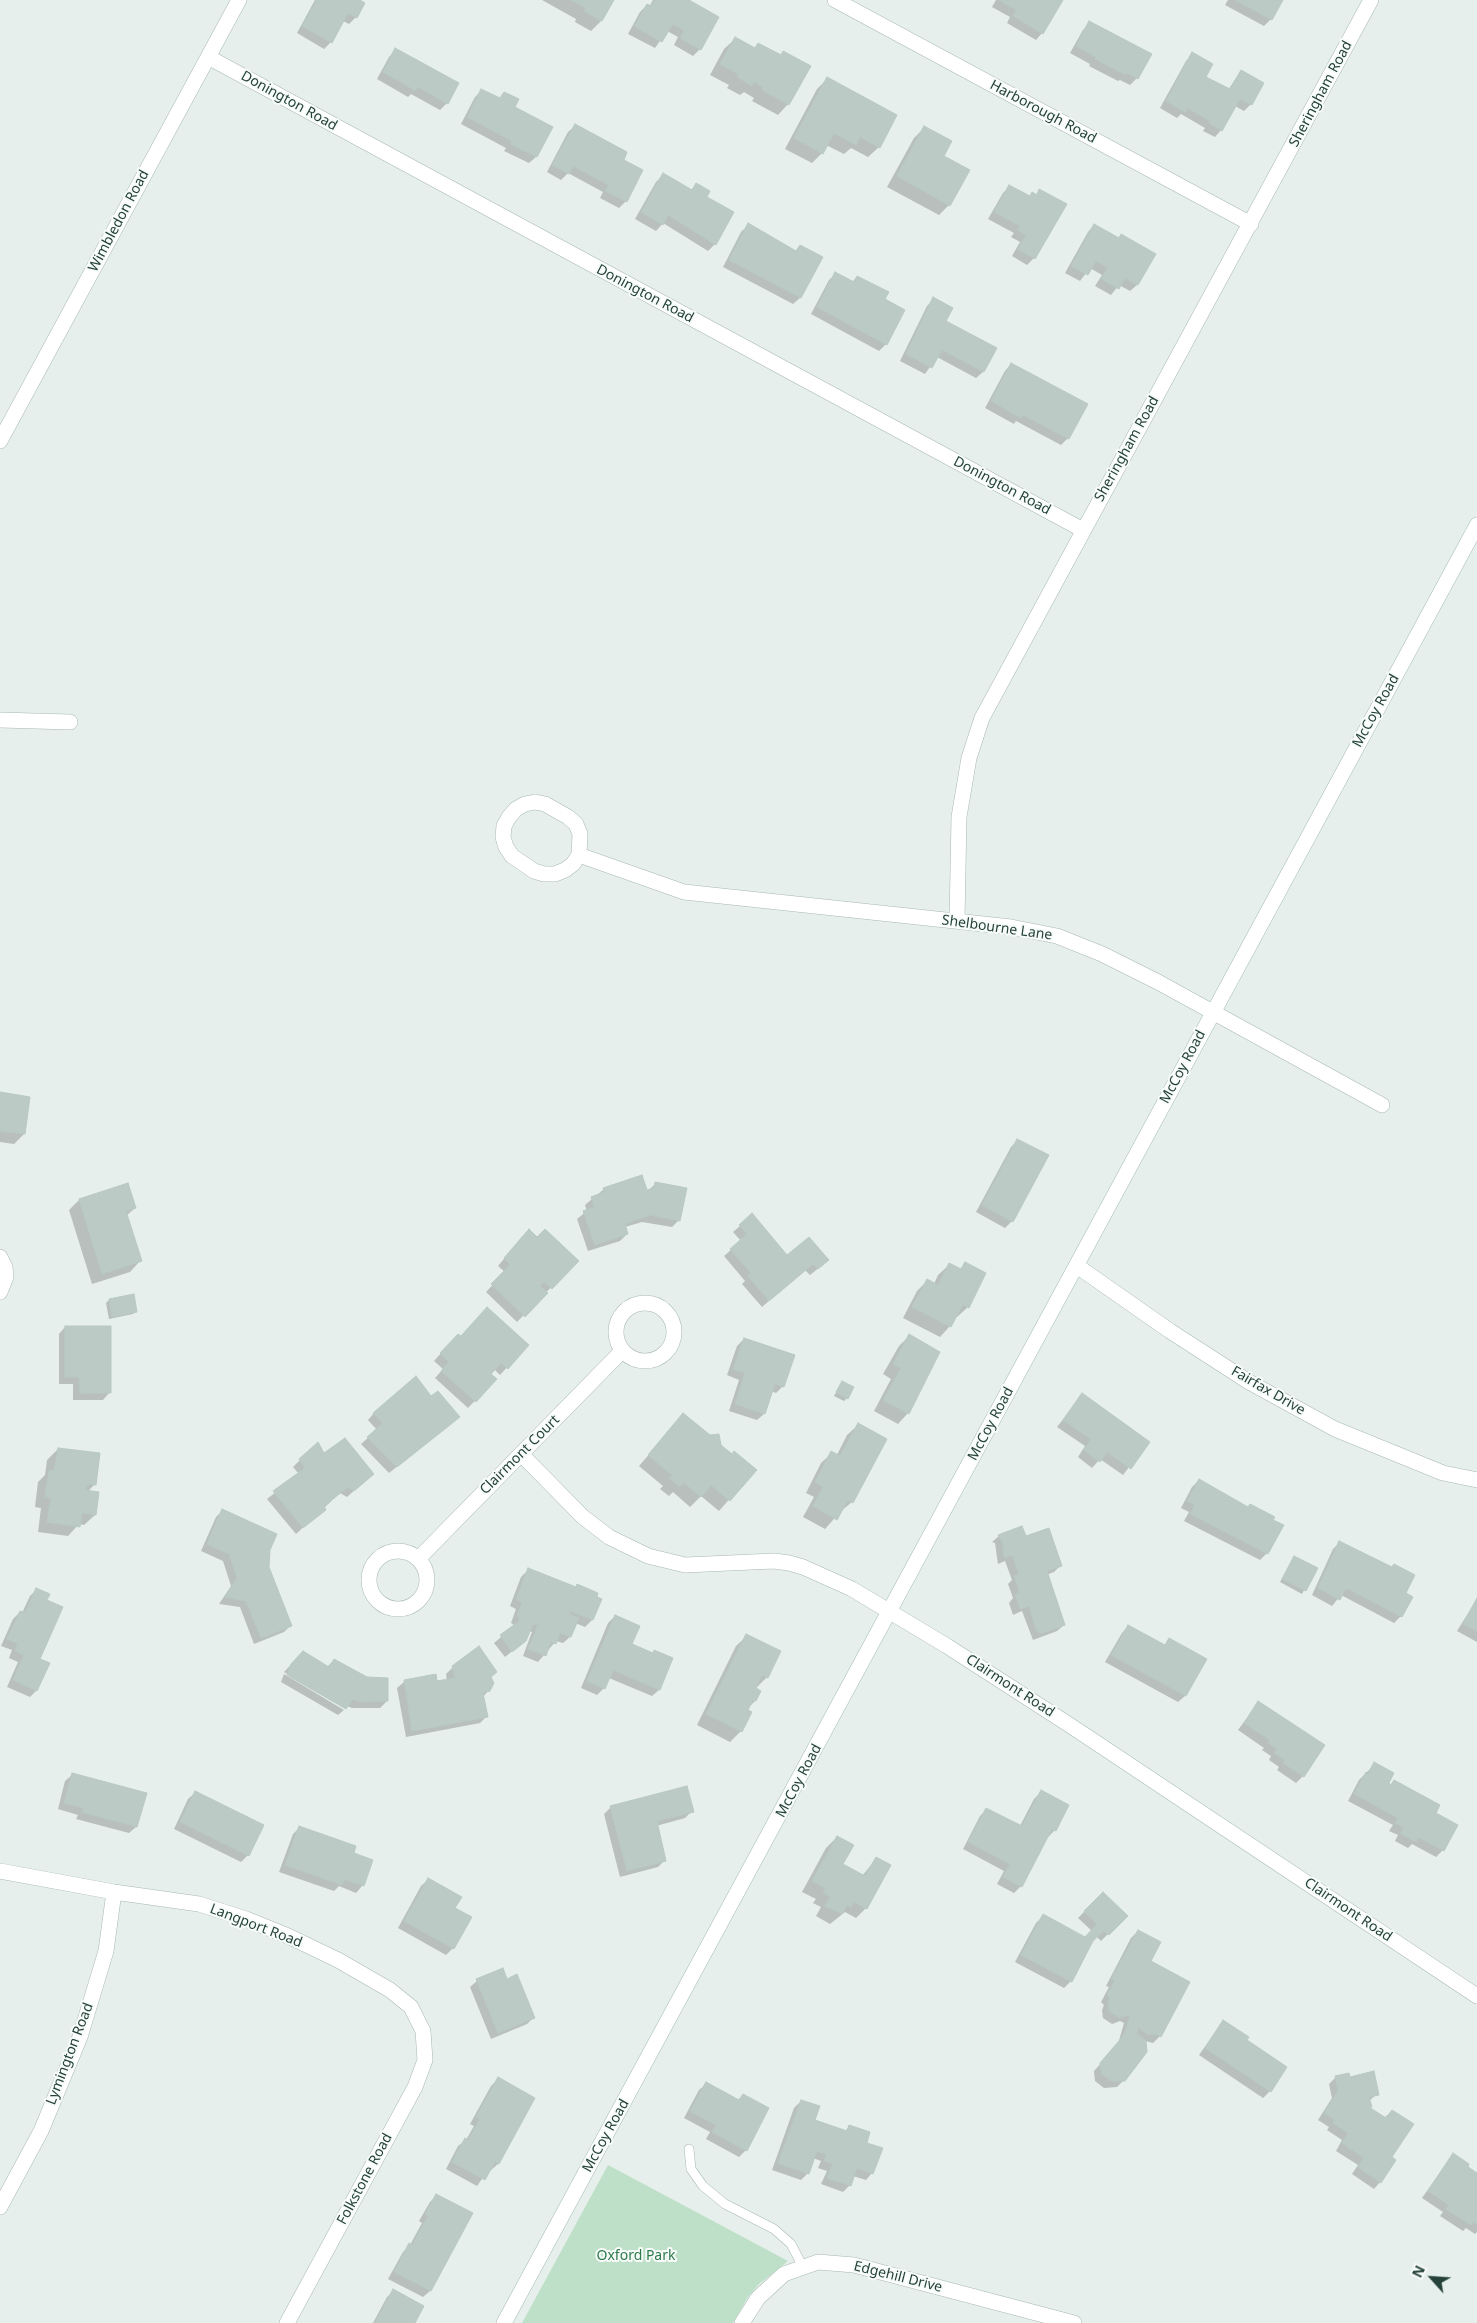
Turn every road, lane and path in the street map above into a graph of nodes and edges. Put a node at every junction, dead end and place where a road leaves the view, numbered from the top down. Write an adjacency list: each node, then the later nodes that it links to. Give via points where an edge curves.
1 (239, 0): 4 (street, Wimbledon Road)
2 (835, 0): 5 (street, Harborough Road)
3 (1370, 0): 5 (street, Sheringham Road)
4 (208, 57): 6 (street, Wimbledon Road); 8 (street, Donington Road)
5 (1251, 224): 8 (street, Sheringham Road)
6 (0, 441)
7 (1477, 525): 13 (street, McCoy Road)
8 (1083, 530): 12 (street, Sheringham Road, via 982,718 969,758 959,817)
9 (0, 720): 10 (street)
10 (70, 722)
11 (579, 854): 11 (street, via 580,834 576,824 545,804 524,804 509,817 503,837 506,847 512,856 534,871 555,874 569,867); 12 (street, Shelbourne Lane, via 684,892)
12 (957, 921): 13 (street, Shelbourne Lane, via 1011,927 1080,944)
13 (1213, 1012): 14 (street, Shelbourne Lane); 16 (street, McCoy Road)
14 (1382, 1105)
15 (0, 1257): 17 (street, via 6,1277)
16 (1077, 1266): 20 (street, Fairfax Drive, via 1249,1382 1318,1419 1443,1472); 22 (street, McCoy Road)
17 (0, 1292)
18 (622, 1351): 19 (street, Clairmont Court)
19 (521, 1454): 21 (street, Clairmont Court); 22 (street, Clairmont Road, via 583,1517 609,1537 648,1556 685,1565 789,1563 852,1589)
20 (1477, 1480)
21 (418, 1559)
22 (890, 1611): 25 (street, Clairmont Road, via 1068,1724); 31 (street, McCoy Road)
23 (0, 1871): 24 (street, Langport Road)
24 (114, 1892): 26 (street, Langport Road, via 199,1904 288,1936 390,1990 411,2007); 28 (street, Lymington Road, via 106,1951 80,2037 41,2131)
25 (1477, 1996)
26 (423, 2031): 30 (street, Folkstone Road, via 425,2060 415,2087)
27 (690, 2149): 29 (lane, via 692,2169 703,2186 725,2204 774,2229 791,2244)
28 (0, 2207)
29 (803, 2267): 32 (street, Edgehill Drive, via 784,2274 758,2298); 33 (street, Edgehill Drive, via 818,2262 854,2265)
30 (288, 2323)
31 (504, 2323)
32 (742, 2323)
33 (1074, 2323)

